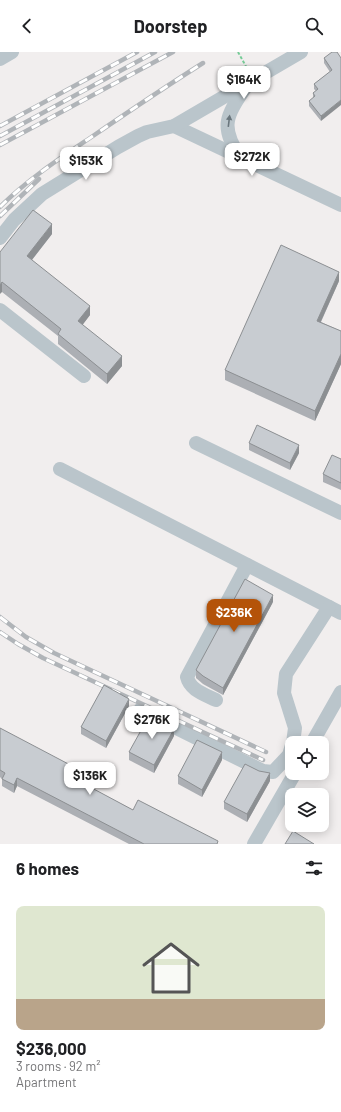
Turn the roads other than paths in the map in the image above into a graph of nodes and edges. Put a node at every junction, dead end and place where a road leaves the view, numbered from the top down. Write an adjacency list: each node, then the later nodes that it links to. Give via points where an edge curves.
1 (12, 52): 3 (street)
2 (301, 52): 4 (street)
3 (0, 59)
4 (249, 83): 5 (street); 6 (street, one-way to 4, via 229,136 228,125 230,111)
5 (174, 126): 6 (street); 8 (street, via 138,136 55,185 28,206)
6 (240, 157): 7 (street)
7 (341, 205)
8 (0, 238)
9 (0, 310): 10 (street)
10 (84, 376)
11 (196, 443): 13 (street)
12 (60, 469): 14 (street)
13 (341, 513)
14 (247, 565): 15 (street); 17 (street, via 187,677 192,687)
15 (335, 610): 19 (street, via 286,674 284,693 295,728)
16 (341, 692): 20 (street)
17 (216, 700)
18 (140, 710): 21 (street, via 263,771 274,772)
19 (294, 736)
20 (316, 736)
21 (285, 760)
22 (291, 780): 23 (street)
23 (254, 844)

